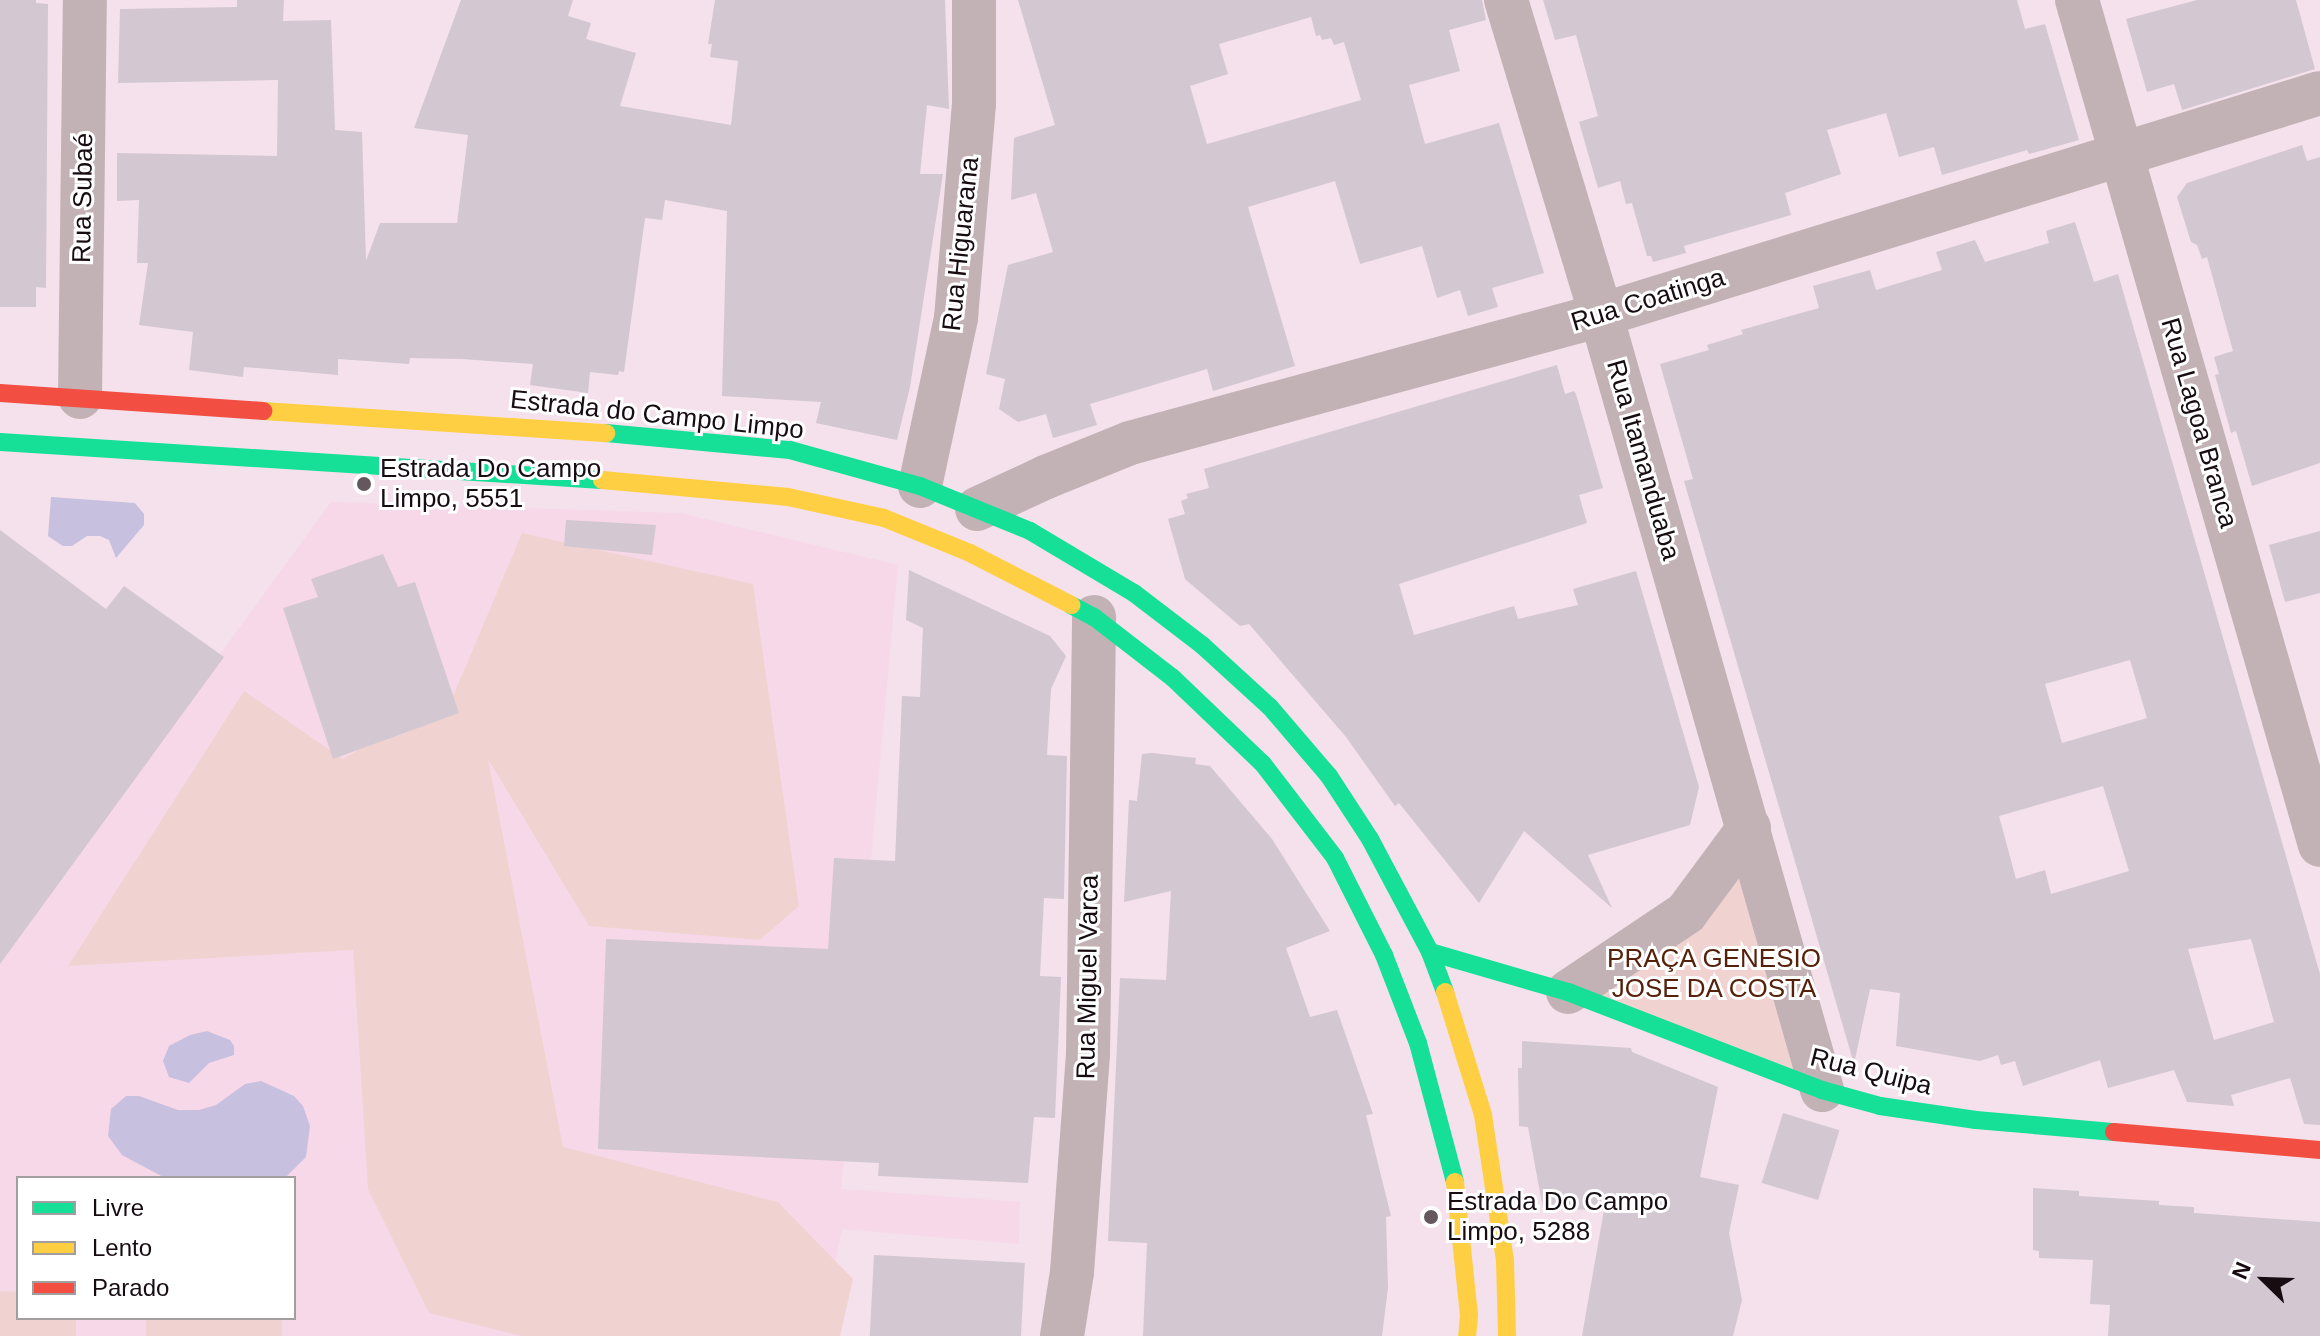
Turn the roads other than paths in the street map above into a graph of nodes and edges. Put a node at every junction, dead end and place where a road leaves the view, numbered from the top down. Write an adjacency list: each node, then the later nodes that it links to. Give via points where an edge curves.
1 (85, 0): 9 (street, Rua Subaé)
2 (974, 0): 11 (street, Rua Higuarana, via 974,104 956,318)
3 (1506, 0): 7 (street, Rua Itamanduaba)
4 (2077, 0): 6 (street, Rua Lagoa Branca)
5 (2320, 93): 6 (street, Rua Coatinga)
6 (2122, 155): 7 (street, Rua Coatinga); 15 (street, Rua Lagoa Branca)
7 (1601, 315): 12 (street, Rua Coatinga, via 1130,443); 14 (street, Rua Itamanduaba)
8 (0, 393): 9 (main road, Estrada do Campo Limpo)
9 (80, 397): 11 (main road, Estrada do Campo Limpo, via 790,450)
10 (0, 442): 13 (main road, via 667,484 788,497 884,518 970,553)
11 (920, 486): 12 (main road, Estrada do Campo Limpo)
12 (977, 509): 16 (main road, Estrada do Campo Limpo, via 1030,531 1134,593 1270,707 1370,839)
13 (1094, 617): 20 (street, Rua Miguel Varca, via 1088,1054 1072,1272); 21 (main road, via 1173,678 1263,764 1335,858 1384,955 1418,1043 1458,1192)
14 (1749, 828): 17 (street, via 1686,913); 18 (street, Rua Itamanduaba)
15 (2320, 845)
16 (1430, 952): 17 (main road, Rua Quipa); 22 (main road, Estrada do Campo Limpo, via 1483,1115 1505,1260)
17 (1568, 992): 18 (main road, Rua Quipa)
18 (1822, 1090): 19 (main road, Rua Quipa, via 1880,1106 1976,1120)
19 (2320, 1150)
20 (1062, 1336)
21 (1467, 1336)
22 (1507, 1336)

